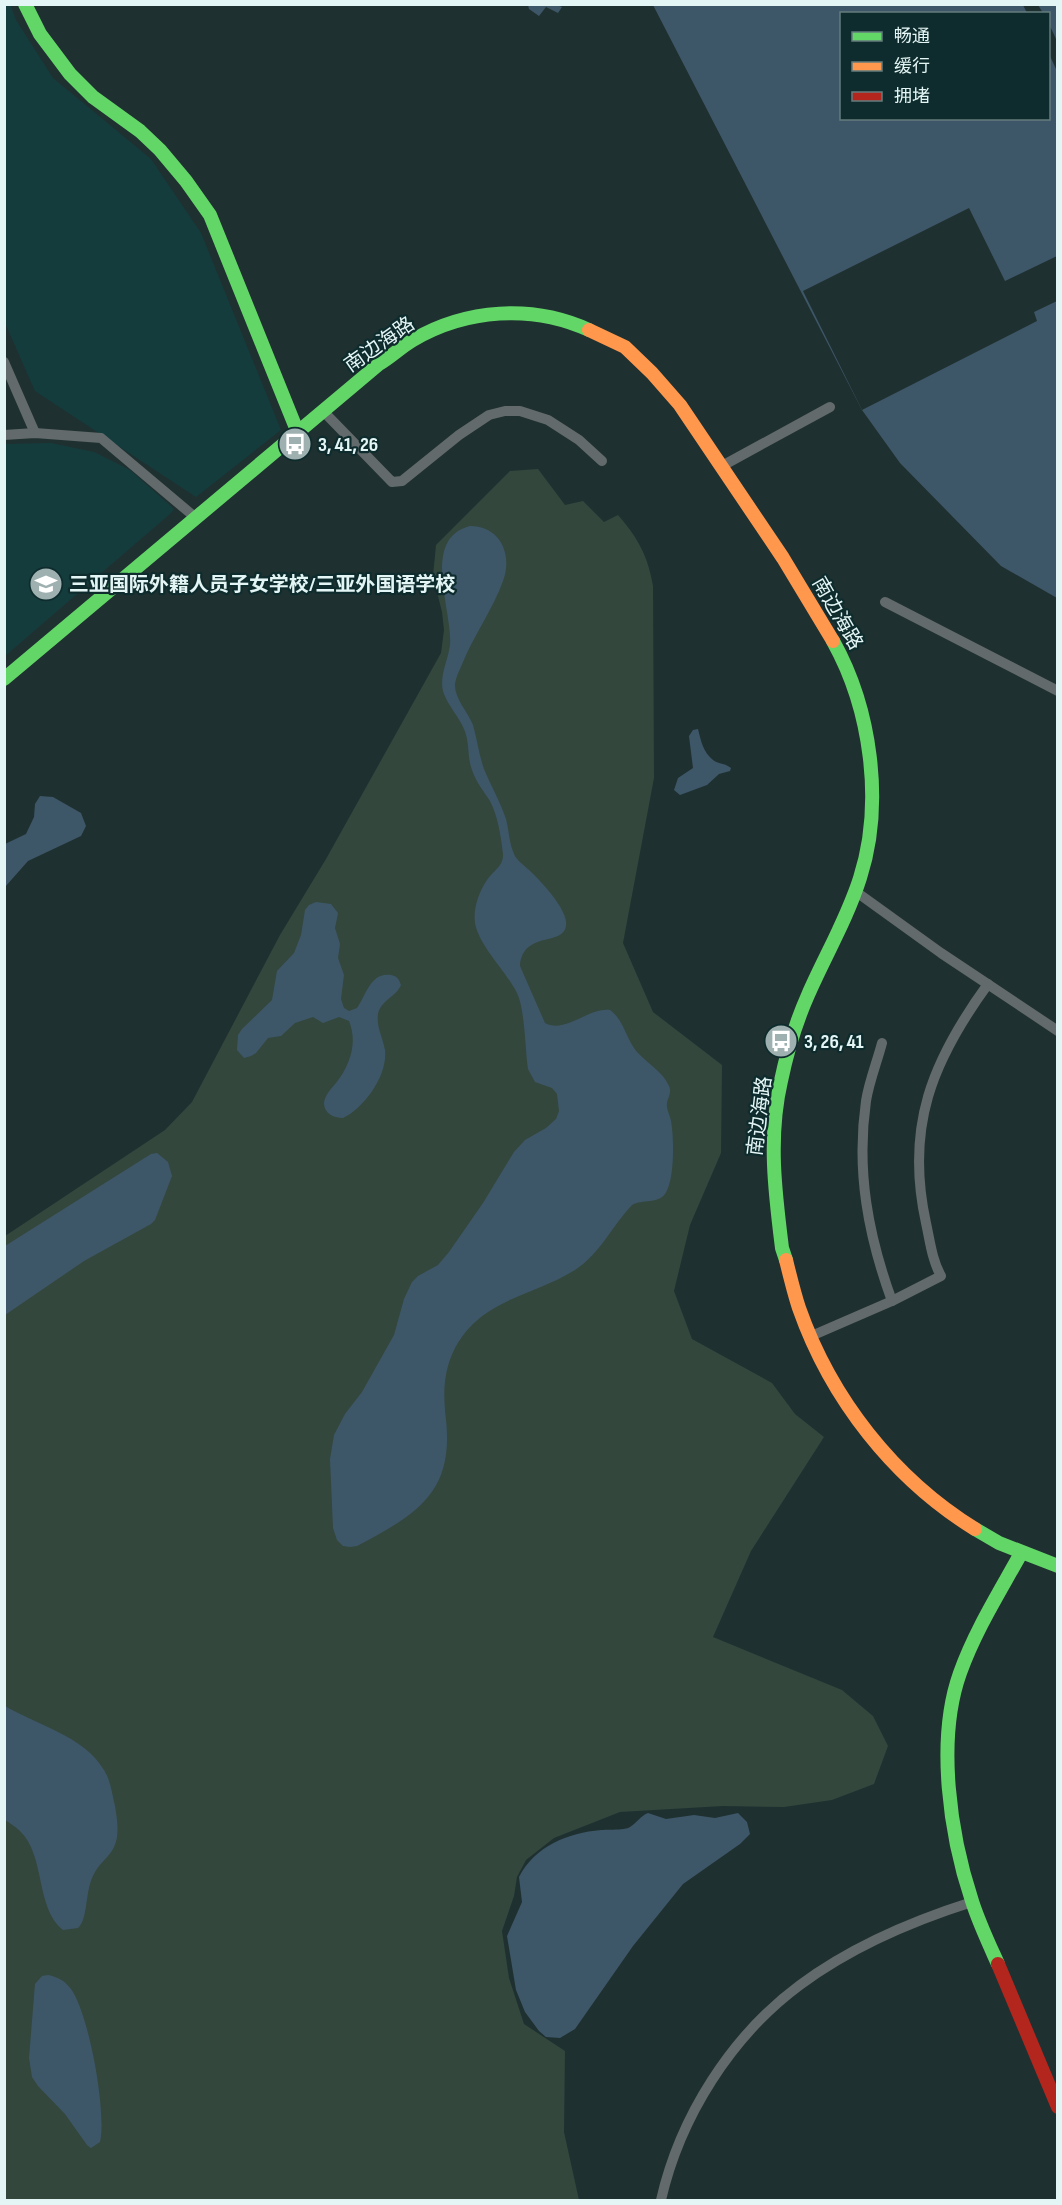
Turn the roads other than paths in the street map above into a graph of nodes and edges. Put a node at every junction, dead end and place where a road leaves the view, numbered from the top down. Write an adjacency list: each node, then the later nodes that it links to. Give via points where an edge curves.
1 (25, 4): 6 (street, via 53,54 78,83 146,137 195,191 214,225)
2 (4, 362): 5 (street)
3 (830, 407): 9 (street)
4 (324, 411): 6 (street, 南边海路); 8 (street, via 392,482 402,481 489,415 505,411 520,411 548,420); 9 (street, 南边海路, via 411,340 477,315 533,313 559,318 618,342 655,374)
5 (35, 433): 7 (street); 10 (street, via 101,438)
6 (298, 433): 10 (street, 南边海路)
7 (4, 435)
8 (602, 460)
9 (722, 466): 14 (street, 南边海路, via 811,602 854,685 870,769 869,831)
10 (196, 518): 12 (street, 南边海路)
11 (885, 602): 13 (street)
12 (4, 679)
13 (1058, 692)
14 (855, 891): 15 (street); 19 (street, 南边海路, via 792,1040 778,1096 773,1139 780,1246)
15 (987, 984): 16 (street); 18 (street, via 945,1050 921,1119 921,1202 940,1276)
16 (1058, 1031)
17 (882, 1043): 18 (street, via 866,1099 863,1182 873,1238)
18 (892, 1301): 19 (street)
19 (809, 1337): 20 (street, 南边海路, via 858,1422 881,1451 947,1511)
20 (1020, 1555): 21 (street, 南边海路); 22 (street, via 975,1636 959,1675 949,1723 948,1779 954,1835)
21 (1058, 1566)
22 (972, 1902): 23 (street); 24 (street, via 931,1915 865,1946 799,1985 772,2010 744,2038 702,2096 666,2178)
23 (1058, 2107)
24 (661, 2200)

